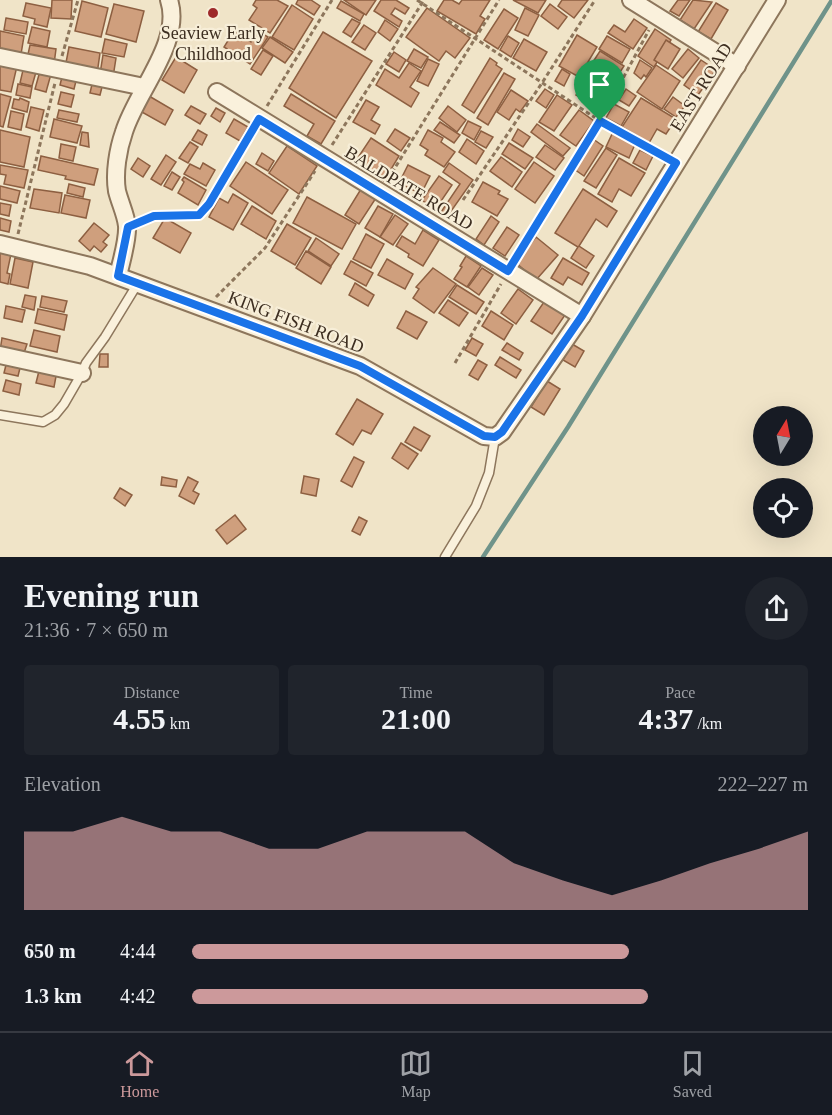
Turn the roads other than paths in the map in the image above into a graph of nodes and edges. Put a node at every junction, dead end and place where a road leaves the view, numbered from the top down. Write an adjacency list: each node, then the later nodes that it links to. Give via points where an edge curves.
1 (169, 0): 6 (street, via 172,9 168,37)
2 (631, 0): 5 (street)
3 (777, 0): 5 (street, EAST ROAD)
4 (0, 57): 6 (street)
5 (737, 66): 11 (street, EAST ROAD)
6 (144, 87): 9 (street, via 124,132 118,157 117,189 128,227)
7 (217, 92): 11 (street, BALDPATE ROAD)
8 (7, 246): 9 (street, KING FISH ROAD)
9 (118, 276): 10 (street, KING FISH ROAD)
10 (138, 284): 13 (lane); 15 (street, KING FISH ROAD, via 360,366 484,436)
11 (582, 316): 15 (street)
12 (0, 355): 13 (street)
13 (82, 373): 14 (lane, via 64,404 43,422)
14 (0, 415)
15 (495, 437): 16 (lane, via 489,473 476,506)
16 (445, 557)

